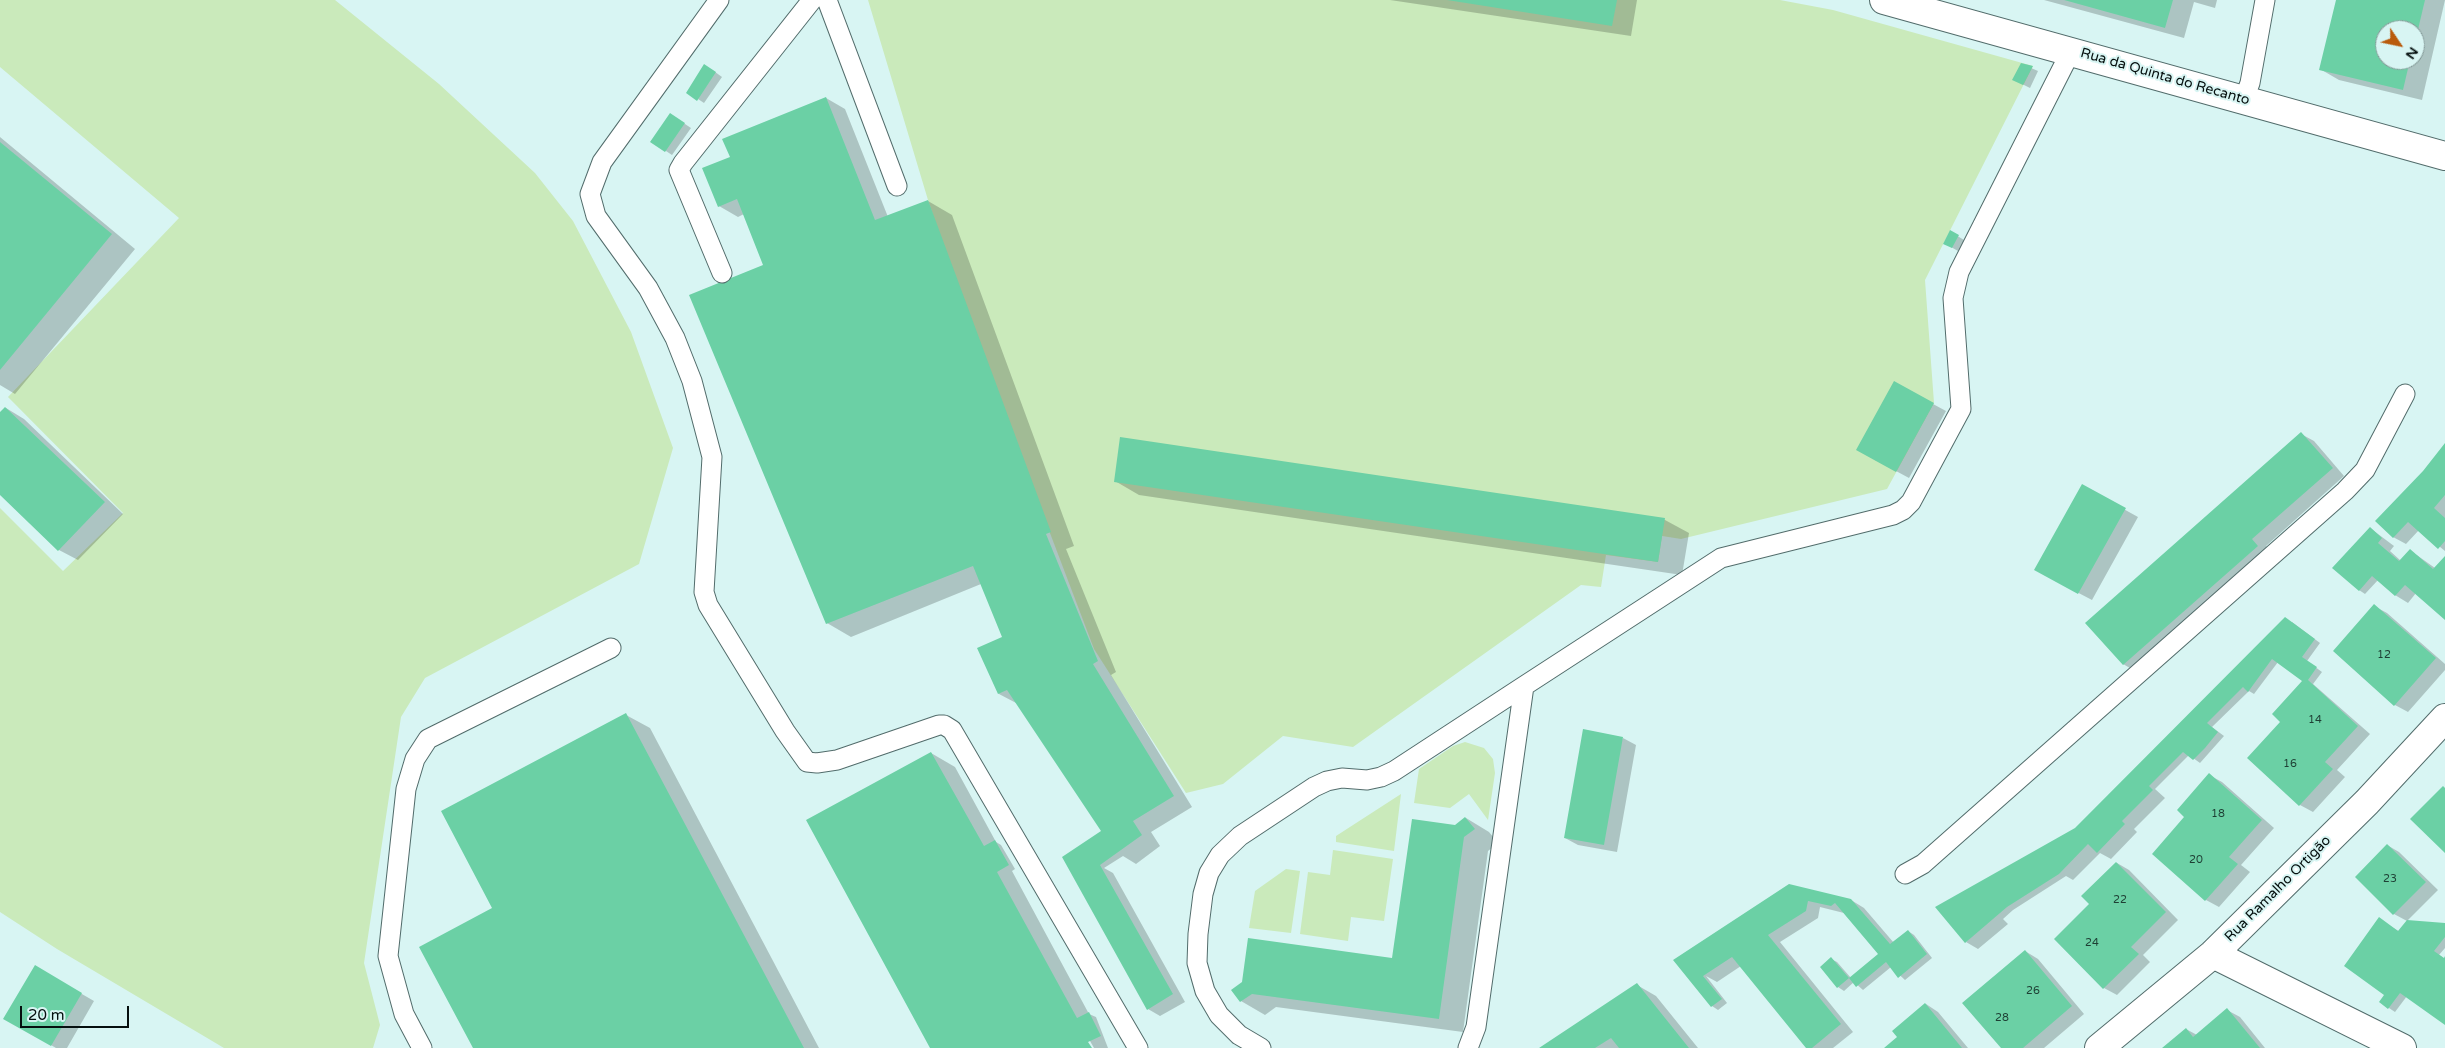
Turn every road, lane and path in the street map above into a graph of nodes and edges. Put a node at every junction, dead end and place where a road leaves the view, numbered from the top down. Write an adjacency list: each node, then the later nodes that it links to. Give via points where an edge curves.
1 (719, 0): 18 (lane, via 602,162 590,194 596,216 648,288 675,338 692,381 712,457 704,592 708,605 807,762 837,760 939,725 952,730)
2 (812, 0): 10 (lane, via 679,170)
3 (827, 0): 9 (lane)
4 (1884, 0): 6 (street, Rua da Quinta do Recanto)
5 (2265, 0): 7 (lane, via 2250,83)
6 (2071, 51): 7 (street, Rua da Quinta do Recanto); 13 (lane, via 1959,272 1954,298 1961,409 1911,502 1893,515 1721,558)
7 (2244, 99): 8 (street, Rua da Quinta do Recanto)
8 (2445, 156)
9 (897, 186)
10 (722, 272)
11 (2405, 394): 15 (lane, via 2365,470 2345,491 1923,864)
12 (611, 648): 17 (lane, via 428,739 415,758 406,789 388,956)
13 (1524, 686): 19 (lane, via 1394,771 1367,780 1342,778 1314,787 1240,836 1220,855 1209,873 1203,894 1198,963 1205,990 1219,1015 1239,1035); 20 (lane, via 1476,1027)
14 (2445, 718): 16 (street, Rua Ramalho Ortigão, via 2367,802)
15 (1905, 874)
16 (2213, 954): 21 (street, Rua Ramalho Ortigão); 22 (street)
17 (415, 1043)
18 (1138, 1048)
19 (1261, 1048)
20 (1468, 1048)
21 (2100, 1048)
22 (2402, 1048)

